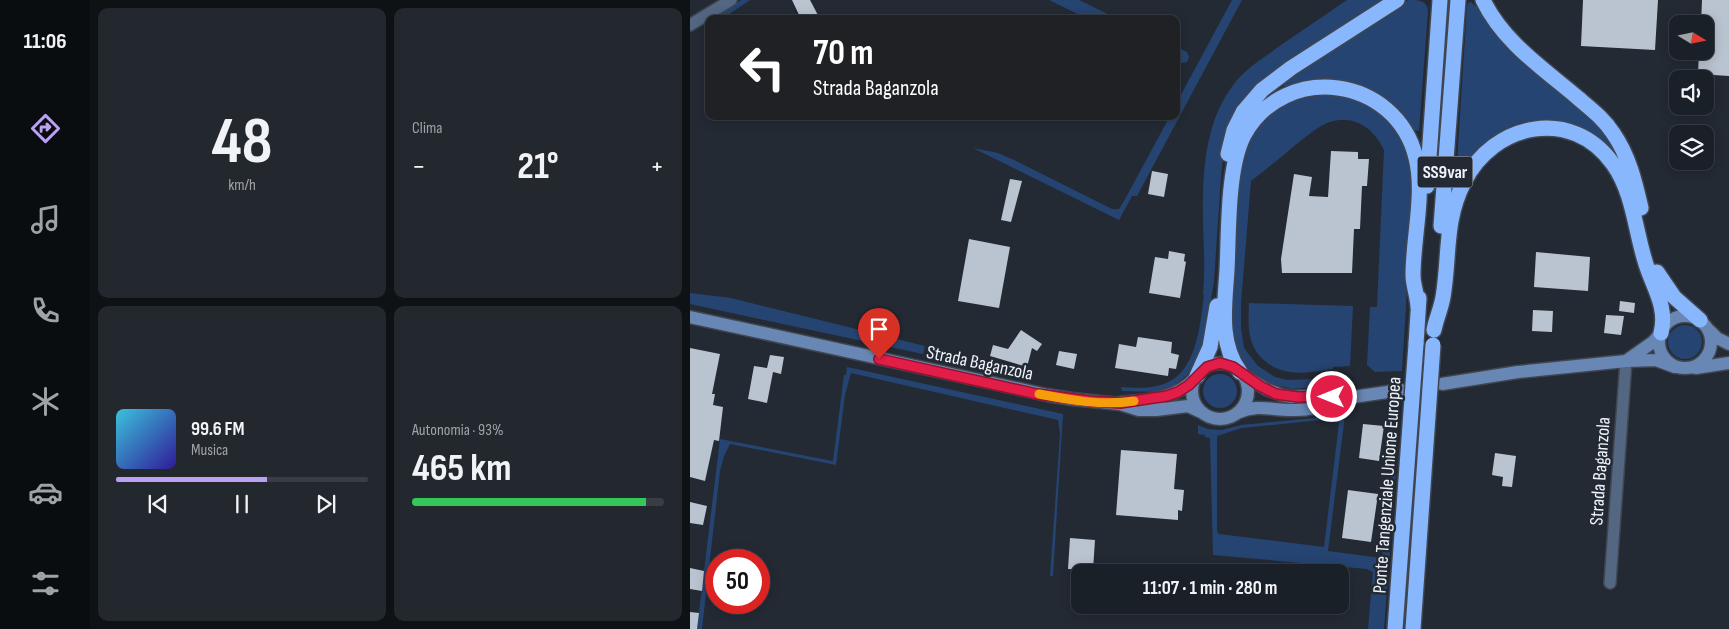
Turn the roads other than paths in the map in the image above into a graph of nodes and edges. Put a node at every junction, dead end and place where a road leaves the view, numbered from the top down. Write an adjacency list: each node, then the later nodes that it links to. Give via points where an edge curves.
1 (731, 0): 6 (street)
2 (1397, 0): 20 (highway, via 1281,75 1262,90 1243,112 1234,130 1226,164 1213,336)
3 (1440, 0): 9 (highway, SS9var)
4 (1458, 0): 13 (highway, SS9var)
5 (1483, 0): 11 (highway, via 1516,44 1592,110 1614,135 1633,175 1656,270 1674,298)
6 (706, 15)
7 (705, 16): 8 (street)
8 (690, 25)
9 (1418, 308): 19 (highway, via 1413,273 1419,176 1408,134 1387,109 1357,92 1323,87 1293,93 1271,105 1256,119 1241,142 1234,167 1225,329 1228,348); 28 (highway, Ponte Tangenziale Unione Europea / SS9var, bridge)
10 (690, 317): 24 (main road, Strada Baganzola, via 1037,394)
11 (1703, 323): 12 (main road, via 1688,316 1676,318 1668,322); 14 (main road, via 1717,338); 18 (main road, via 1712,342 1709,355)
12 (1660, 333): 13 (highway, via 1661,301 1647,268 1631,205 1618,173 1593,144 1576,134 1548,128 1528,130 1501,140 1485,152 1467,175 1451,217 1444,295); 15 (main road); 17 (main road, via 1660,351)
13 (1434, 337): 29 (highway, SS9var, bridge)
14 (1729, 344)
15 (1626, 361): 17 (main road, via 1656,360); 21 (main road); 27 (street, Strada Baganzola)
16 (1729, 363): 18 (main road)
17 (1675, 367): 18 (main road)
18 (1688, 369)
19 (1240, 372): 20 (main road, Strada Baganzola, via 1229,365 1216,364); 23 (main road, Strada Baganzola, via 1260,386 1282,395); 26 (main road, via 1246,380 1248,393 1246,402)
20 (1197, 376): 24 (main road, Strada Baganzola, via 1172,395); 25 (main road, via 1193,384 1193,398)
21 (1442, 384)
22 (1401, 390): 23 (main road, Strada Baganzola)
23 (1346, 398): 26 (main road, Strada Baganzola, via 1312,409 1260,407)
24 (1117, 403): 25 (main road, Strada Baganzola, via 1136,410 1188,406)
25 (1203, 413): 26 (main road, Strada Baganzola, via 1220,419)
26 (1237, 413)
27 (1610, 583)
28 (1396, 629)
29 (1413, 629)

